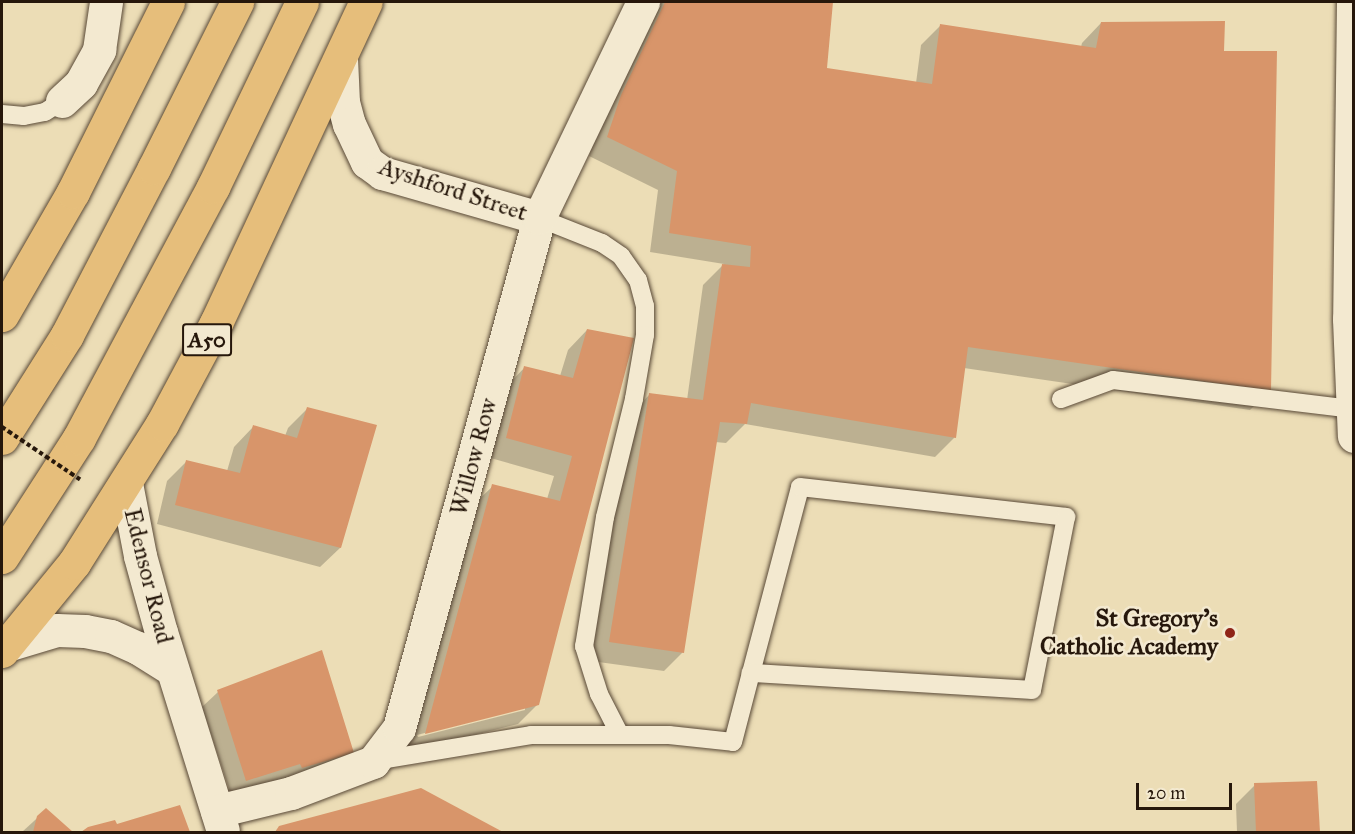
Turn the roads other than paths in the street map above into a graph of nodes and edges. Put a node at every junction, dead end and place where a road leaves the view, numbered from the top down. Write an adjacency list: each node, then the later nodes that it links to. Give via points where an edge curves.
1 (106, 2): 9 (street, via 99,50 81,83)
2 (168, 2): 13 (main road, via 74,192)
3 (237, 2): 16 (main road, via 67,335)
4 (302, 2): 18 (main road, A50, via 213,187 79,438)
5 (366, 2): 8 (main road, A50)
6 (643, 2): 11 (street, Willow Row)
7 (1353, 2): 12 (street)
8 (340, 58): 11 (street, Ayshford Street, via 343,102 367,162 382,173); 17 (main road, A50, via 216,323)
9 (62, 101): 10 (lane, via 45,112 24,116)
10 (2, 114)
11 (540, 218): 22 (lane, via 602,243 621,255 638,280 645,306 645,335 634,399 605,517 584,646 599,694); 23 (street, Willow Row, via 399,728)
12 (1351, 301): 15 (street)
13 (2, 315)
14 (1061, 399): 15 (lane, via 1113,380)
15 (1353, 422)
16 (2, 438)
17 (126, 483): 19 (main road, A50, via 74,563); 20 (street, Edensor Road, via 140,556)
18 (2, 557)
19 (4, 648): 20 (street, Edensor Road, via 57,630 85,631 111,636)
20 (172, 669): 24 (street, Edensor Road)
21 (751, 673): 21 (lane, via 800,487 1066,517 1032,690); 22 (lane, via 733,742 669,735)
22 (620, 735): 23 (lane, via 531,735)
23 (373, 762): 24 (street)
24 (221, 822)

